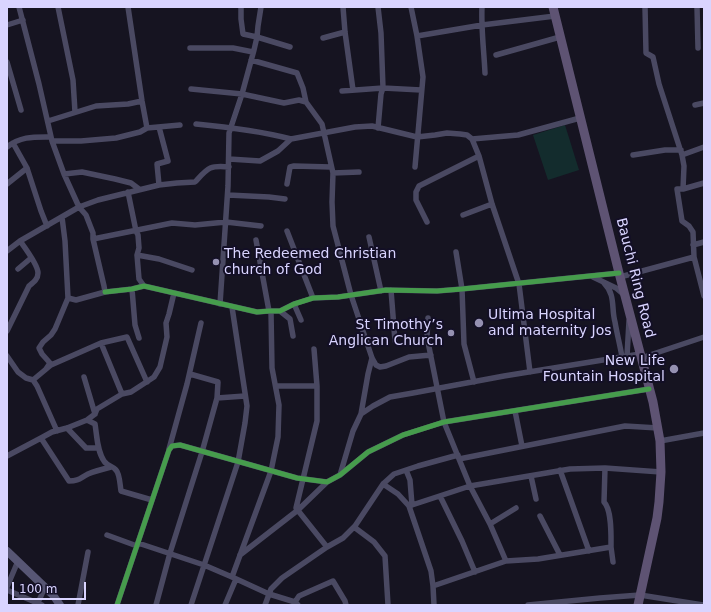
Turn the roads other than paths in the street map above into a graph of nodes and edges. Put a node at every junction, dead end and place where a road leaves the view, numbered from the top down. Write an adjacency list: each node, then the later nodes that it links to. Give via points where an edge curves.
1 (19, 7): 13 (street)
2 (58, 7): 40 (street, via 73,80)
3 (128, 7): 35 (street)
4 (241, 7): 18 (street, via 243,34)
5 (261, 7): 18 (street)
6 (343, 7): 16 (street)
7 (378, 7): 29 (street)
8 (411, 7): 17 (street)
9 (482, 7): 15 (street)
10 (645, 7): 57 (street, via 646,53 653,57 659,84)
11 (697, 7): 23 (street)
12 (554, 11): 15 (street); 19 (main road, Bauchi Ring Road)
13 (23, 20): 14 (street); 42 (street)
14 (7, 25)
15 (482, 25): 17 (street); 28 (street)
16 (345, 32): 20 (street); 31 (street)
17 (417, 36): 32 (street, via 423,77)
18 (257, 37): 22 (street); 24 (street)
19 (560, 37): 25 (street); 41 (main road, Bauchi Ring Road)
20 (323, 38)
21 (190, 48): 24 (street, via 233,48)
22 (290, 48)
23 (698, 48)
24 (253, 52): 26 (street)
25 (496, 54)
26 (251, 60): 34 (street); 36 (street, via 297,73)
27 (7, 62): 39 (street)
28 (485, 73)
29 (383, 88): 31 (street); 32 (street); 48 (street)
30 (191, 89): 34 (street)
31 (353, 90): 33 (street)
32 (421, 90): 50 (street)
33 (342, 91)
34 (242, 94): 36 (street, via 284,103 299,100); 46 (street)
35 (142, 101): 40 (street, via 96,106); 47 (street)
36 (306, 102): 49 (street, via 322,124)
37 (704, 103): 38 (street)
38 (694, 105)
39 (21, 110)
40 (75, 112): 42 (street)
41 (580, 118): 52 (street, via 518,135); 100 (main road, Bauchi Ring Road)
42 (48, 121): 51 (street)
43 (196, 124): 46 (street)
44 (180, 125): 45 (street)
45 (159, 127): 47 (street); 71 (street, via 168,161 157,164)
46 (231, 127): 53 (street); 60 (street)
47 (147, 128): 51 (street, via 116,138 81,141)
48 (378, 128): 49 (street, via 355,127); 50 (street)
49 (324, 133): 53 (street); 62 (street)
50 (417, 136): 52 (street, via 447,133 467,135); 63 (street)
51 (52, 139): 54 (street, via 30,137); 67 (street)
52 (472, 139): 59 (street)
53 (291, 140): 60 (street, via 278,152 260,161)
54 (13, 143): 55 (street); 64 (street)
55 (7, 147)
56 (704, 148): 57 (street)
57 (682, 152): 58 (street, via 665,150); 73 (street)
58 (633, 155)
59 (480, 156): 77 (street); 82 (street, via 420,186 416,192 416,200)
60 (229, 159): 61 (street)
61 (229, 166): 71 (street, via 216,166 206,170 195,182); 75 (street)
62 (331, 166): 66 (street); 70 (street, via 290,167)
63 (415, 167)
64 (26, 168): 69 (street); 83 (street)
65 (359, 172): 66 (street)
66 (333, 173): 111 (street, via 333,226)
67 (64, 174): 72 (street, via 82,172 131,183); 78 (street)
68 (704, 183): 73 (street)
69 (7, 184)
70 (287, 184)
71 (159, 185): 72 (street)
72 (139, 189): 74 (street)
73 (683, 189): 92 (street, via 677,189 682,221 693,232)
74 (128, 192): 78 (street); 85 (street)
75 (228, 194): 76 (street); 81 (street)
76 (286, 199)
77 (492, 204): 79 (street); 103 (street)
78 (79, 207): 80 (street); 88 (street, via 86,215)
79 (463, 215)
80 (62, 217): 83 (street); 114 (street)
81 (226, 222): 84 (street); 85 (street, via 195,225 172,223); 116 (street)
82 (427, 222)
83 (47, 226): 90 (street)
84 (261, 226)
85 (136, 231): 88 (street); 95 (street, via 139,248)
86 (287, 231): 115 (street)
87 (369, 237): 108 (street)
88 (93, 239): 109 (street)
89 (256, 240): 119 (street)
90 (20, 241): 93 (street); 97 (street)
91 (704, 242): 92 (street)
92 (693, 245): 96 (street)
93 (7, 251)
94 (456, 252): 106 (street)
95 (137, 255): 99 (street); 104 (street, via 139,279)
96 (694, 257): 100 (street); 113 (street)
97 (31, 258): 98 (street); 125 (street, via 38,272 36,281 29,286)
98 (18, 268)
99 (192, 270)
100 (619, 275): 101 (street); 112 (main road, Bauchi Ring Road)
101 (592, 276): 102 (street); 103 (street)
102 (604, 283): 112 (street, via 616,288); 134 (street, via 614,304 614,320)
103 (519, 284): 106 (street); 138 (street)
104 (144, 286): 105 (street); 110 (street)
105 (132, 289): 109 (street); 128 (street, via 135,326)
106 (462, 289): 107 (street); 143 (street, via 464,344)
107 (391, 290): 108 (street); 129 (street)
108 (381, 291): 111 (street)
109 (105, 292): 114 (street, via 76,300)
110 (174, 293): 116 (street); 142 (street, via 166,323 167,337 160,367 154,377)
111 (351, 295): 115 (street); 136 (street)
112 (625, 296): 121 (main road, Bauchi Ring Road)
113 (704, 296)
114 (68, 298): 137 (street, via 55,329 39,348 50,363)
115 (313, 298): 117 (street)
116 (220, 304): 118 (street)
117 (294, 304): 120 (street); 123 (street)
118 (232, 307): 119 (street, via 257,312); 149 (street)
119 (270, 311): 120 (street); 144 (street, via 272,368)
120 (280, 311): 126 (street, via 290,319)
121 (629, 313): 134 (street); 135 (main road, Bauchi Ring Road)
122 (428, 318): 132 (street, via 426,337)
123 (301, 320)
124 (201, 323): 139 (street)
125 (7, 331)
126 (293, 336)
127 (704, 337): 135 (street)
128 (139, 338)
129 (395, 341)
130 (101, 344): 137 (street); 142 (street, via 127,337); 148 (street)
131 (314, 349): 145 (street)
132 (430, 355): 136 (street, via 409,357 380,367); 146 (street)
133 (7, 356): 141 (street, via 18,372)
134 (625, 356): 135 (street); 138 (street)
135 (640, 356): 147 (main road, Bauchi Ring Road)
136 (372, 358): 153 (street)
137 (46, 369): 141 (street)
138 (530, 372): 143 (street)
139 (190, 374): 150 (street, via 218,382); 164 (street)
140 (84, 377): 152 (street)
141 (33, 380): 158 (street)
142 (147, 382): 148 (street, via 131,392)
143 (474, 382): 146 (street)
144 (276, 386): 145 (street); 173 (street, via 279,405 278,437)
145 (317, 386): 177 (street, via 317,421)
146 (438, 389): 153 (street, via 390,397); 155 (street)
147 (649, 389): 151 (street); 157 (main road, Bauchi Ring Road)
148 (122, 394): 152 (street, via 97,409)
149 (245, 396): 150 (street); 168 (street, via 247,406)
150 (217, 398): 165 (street)
151 (515, 411): 155 (street); 162 (street)
152 (95, 414): 154 (street)
153 (361, 414): 175 (street, via 353,431)
154 (87, 420): 156 (street); 163 (street, via 95,424)
155 (444, 422): 167 (street); 175 (street, via 403,435 368,452)
156 (67, 428): 158 (street); 163 (street, via 86,448)
157 (658, 428): 161 (main road, Bauchi Ring Road); 162 (street, via 625,426)
158 (57, 431): 160 (street)
159 (704, 434): 161 (street)
160 (41, 438): 166 (street); 169 (street, via 69,481 77,481 100,469)
161 (660, 441): 174 (main road, Bauchi Ring Road)
162 (522, 446): 167 (street)
163 (98, 448): 169 (street, via 104,462)
164 (169, 450): 165 (street, via 172,446 180,445); 182 (street)
165 (202, 452): 168 (street); 197 (street)
166 (7, 456)
167 (459, 457): 171 (street); 180 (street)
168 (238, 462): 173 (street); 203 (street)
169 (111, 467): 182 (street, via 116,469 121,491)
170 (605, 468): 172 (street); 174 (street); 193 (street, via 604,502 609,513)
171 (406, 470): 179 (street, via 394,474); 184 (street, via 410,480)
172 (560, 470): 176 (street); 195 (street)
173 (271, 471): 177 (street); 198 (street)
174 (662, 472): 211 (main road, Bauchi Ring Road, via 657,518)
175 (340, 475): 178 (street)
176 (531, 476): 180 (street); 183 (street)
177 (303, 479): 178 (street); 186 (street, via 296,508)
178 (326, 482): 186 (street)
179 (383, 484): 184 (street); 189 (street)
180 (470, 486): 181 (street); 188 (street)
181 (440, 496): 184 (street); 204 (street)
182 (152, 500): 191 (street)
183 (536, 500)
184 (410, 506): 206 (street, via 431,571)
185 (516, 508): 188 (street)
186 (298, 510): 192 (street); 198 (street)
187 (540, 516): 199 (street)
188 (490, 524): 200 (street)
189 (354, 527): 192 (street, via 343,538); 223 (street, via 374,542 385,556)
190 (108, 535): 191 (street)
191 (137, 545): 197 (street); 217 (street)
192 (327, 547): 210 (street, via 282,578)
193 (611, 547): 195 (street); 202 (street)
194 (7, 551): 201 (street)
195 (588, 551): 199 (street)
196 (88, 552): 216 (street)
197 (170, 553): 203 (street); 218 (street)
198 (240, 555): 205 (street)
199 (560, 555): 200 (street)
200 (506, 561): 204 (street)
201 (18, 562): 207 (street); 208 (street)
202 (613, 562)
203 (204, 565): 205 (street); 219 (street)
204 (474, 572): 206 (street)
205 (234, 578): 210 (street); 220 (street)
206 (433, 586): 224 (street)
207 (7, 587)
208 (45, 587): 213 (street); 215 (street)
209 (7, 590): 213 (street)
210 (269, 594): 214 (street); 221 (street)
211 (640, 595): 212 (street); 226 (main road, Bauchi Ring Road); 227 (street)
212 (577, 602): 225 (street)
213 (39, 604)
214 (296, 604): 222 (street, via 299,596 333,581)
215 (60, 605)
216 (78, 605)
217 (117, 605)
218 (156, 605)
219 (191, 605)
220 (225, 605)
221 (265, 605)
222 (346, 605)
223 (388, 605)
224 (434, 605)
225 (528, 605)
226 (638, 605)
227 (704, 605)

